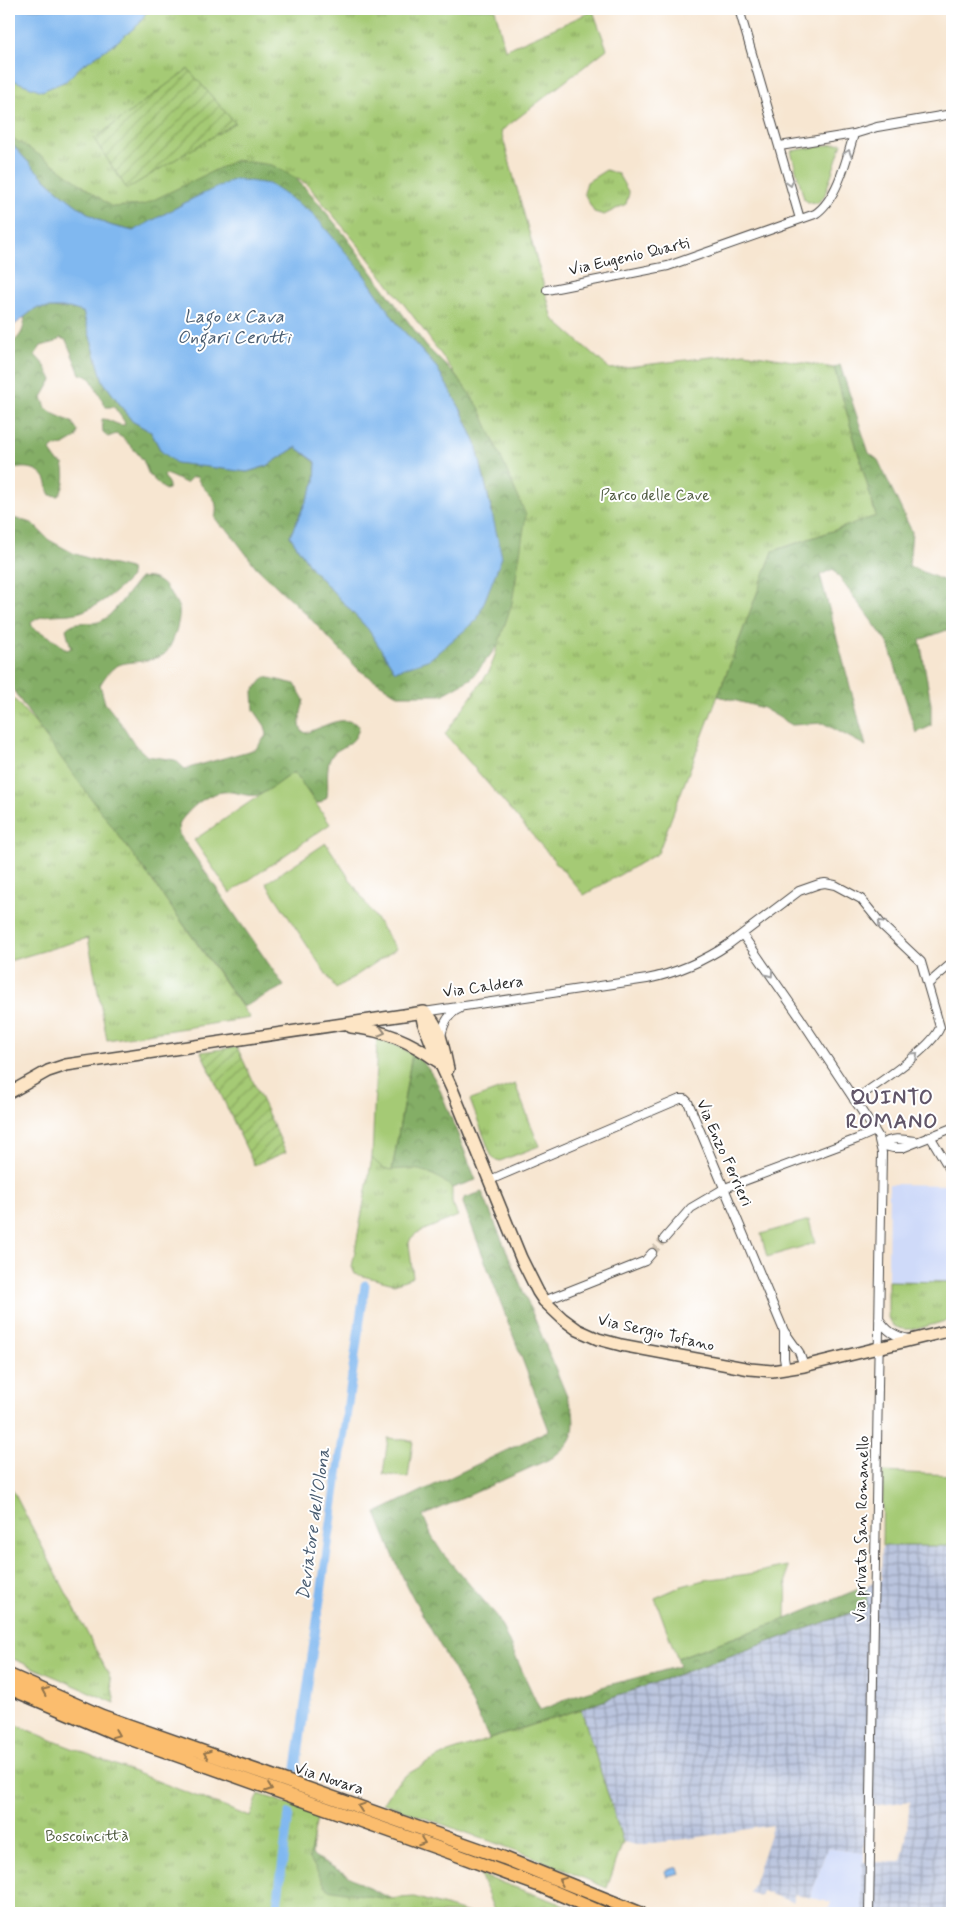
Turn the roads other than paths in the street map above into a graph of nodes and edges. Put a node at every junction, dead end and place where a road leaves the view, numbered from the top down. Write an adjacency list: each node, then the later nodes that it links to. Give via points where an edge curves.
1 (739, 9): 4 (street)
2 (952, 114): 3 (street)
3 (854, 134): 4 (street); 5 (street, Via Eugenio Quarti, one-way to 3, via 815,214 829,201)
4 (780, 146): 5 (street, one-way to 5)
5 (800, 219): 6 (street, Via Eugenio Quarti, via 668,266)
6 (547, 290)
7 (742, 934): 9 (street, Via Caldera, one-way to 7, via 916,957 883,926 861,899 835,885 824,883 799,891); 10 (street, Via Caldera, via 717,952 661,977); 17 (street, Via privata San Romanello, one-way to 17)
8 (952, 963): 9 (street)
9 (928, 984): 17 (street, one-way to 9, via 891,1076 938,1034 940,1026)
10 (467, 1006): 11 (street, Via Caldera); 13 (street, via 448,1016)
11 (424, 1012): 12 (street, Via Caldera); 13 (street, Via Sergio Tofano, via 432,1020); 14 (street, Via Sergio Tofano, via 423,1024)
12 (334, 1025): 14 (street, Via Sergio Tofano, one-way to 14, via 393,1035 420,1048); 16 (street, Via Caldera, via 66,1065 48,1070)
13 (440, 1040): 15 (street, Via Sergio Tofano)
14 (440, 1064): 15 (street, Via Sergio Tofano)
15 (452, 1089): 23 (street, Via Sergio Tofano)
16 (9, 1093)
17 (854, 1100): 19 (street, Via privata San Romanello)
18 (952, 1128): 20 (street)
19 (875, 1130): 21 (street, Via privata San Romanello); 24 (street, via 859,1139)
20 (930, 1136): 21 (street, via 917,1141 892,1139); 22 (street)
21 (881, 1145): 28 (street, Via privata San Romanello)
22 (952, 1173)
23 (490, 1180): 24 (street, Via Enzo Ferrieri, via 685,1099); 27 (street, Via Sergio Tofano, via 521,1258)
24 (725, 1188): 25 (street, via 691,1208); 30 (street, Via Enzo Ferrieri)
25 (664, 1239)
26 (652, 1253): 27 (street, via 645,1261)
27 (544, 1301): 34 (street, Via Sergio Tofano, via 563,1320 598,1339 750,1369)
28 (878, 1319): 31 (street, via 893,1335); 32 (street, Via privata San Romanello)
29 (952, 1330): 31 (street, Via Sergio Tofano)
30 (784, 1331): 33 (street, Via Enzo Ferrieri, via 799,1352); 34 (street, Via Enzo Ferrieri)
31 (914, 1339): 32 (street, Via Sergio Tofano)
32 (879, 1348): 33 (street, Via Sergio Tofano); 39 (street, Via privata San Romanello)
33 (804, 1366): 34 (street, Via Sergio Tofano)
34 (786, 1370)
35 (9, 1675): 38 (main road, Via Novara, one-way to 35, via 504,1858 102,1716)
36 (9, 1688): 37 (main road, Via Novara, one-way to 37, via 117,1734 449,1852)
37 (603, 1913)
38 (640, 1913)
39 (869, 1913)

